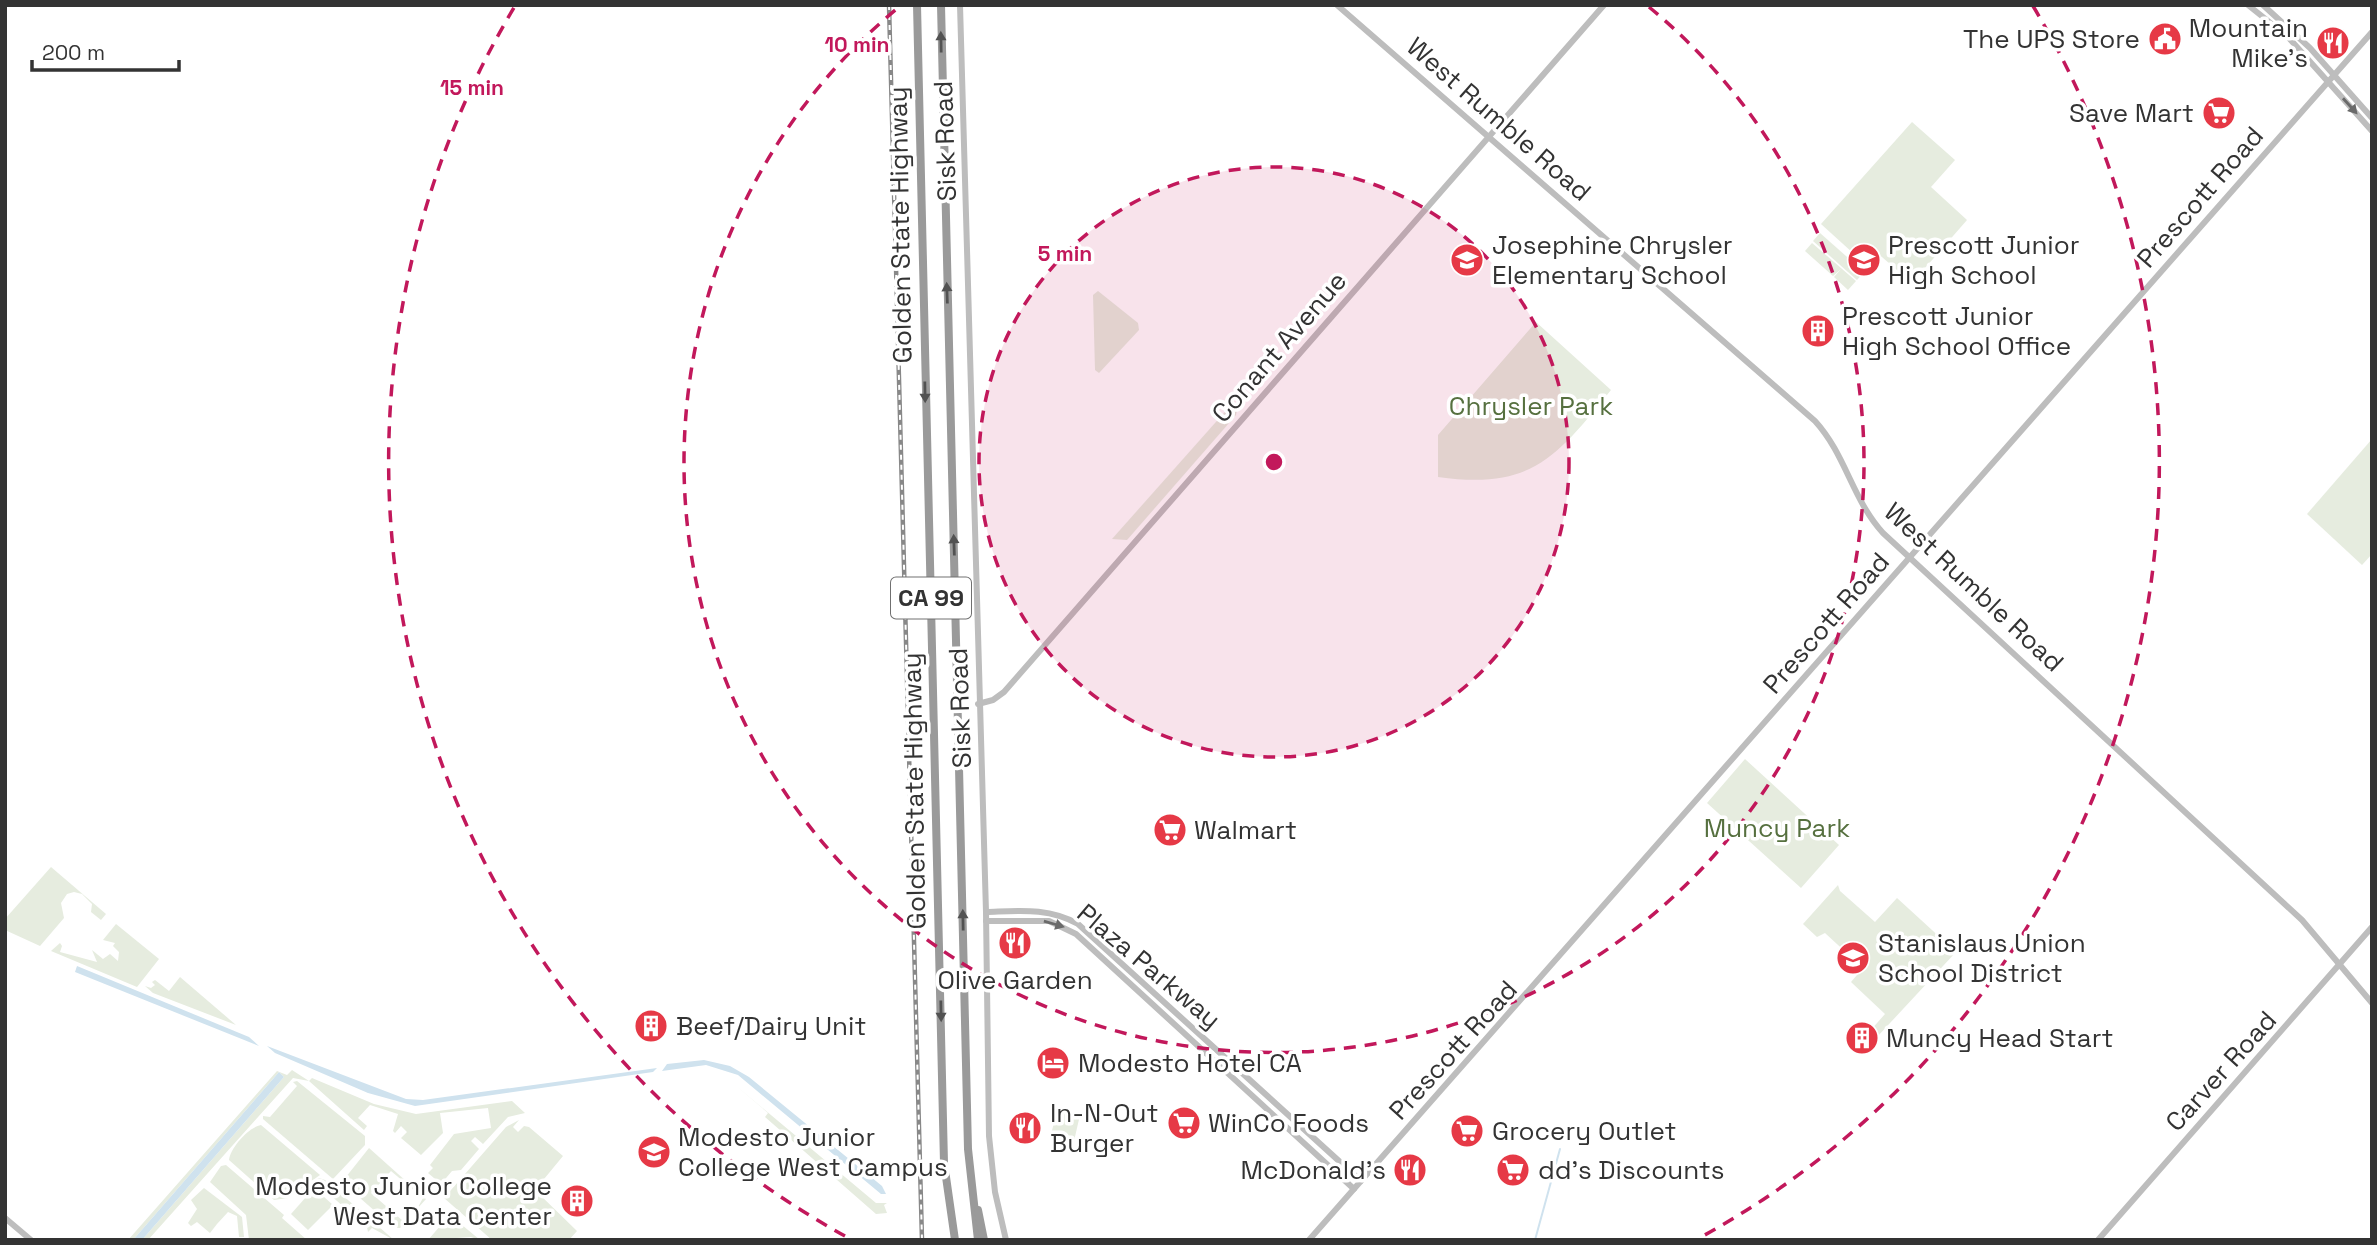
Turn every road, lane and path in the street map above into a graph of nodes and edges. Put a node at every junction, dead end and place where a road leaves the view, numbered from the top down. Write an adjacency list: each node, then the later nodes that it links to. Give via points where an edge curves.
1 (917, 5): 26 (highway, Golden State Highway / CA 99, one-way to 26, via 944,1163)
2 (941, 5): 21 (highway, Golden State Highway / CA 99, one-way to 2)
3 (960, 5): 15 (street, Sisk Road)
4 (1337, 5): 13 (street, West Rumble Road)
5 (1604, 5): 13 (street, Conant Avenue)
6 (2248, 5): 10 (street, via 2288,37)
7 (2263, 5): 9 (street)
8 (2372, 32): 9 (street, Prescott Road)
9 (2334, 75): 10 (street, Prescott Road); 11 (street)
10 (2328, 82): 12 (street, one-way to 12); 14 (street, Prescott Road)
11 (2372, 118)
12 (2372, 131)
13 (1490, 136): 14 (street, West Rumble Road, via 1817,424 1838,450 1868,515); 15 (street, Conant Avenue, via 1004,692)
14 (1910, 557): 19 (street, West Rumble Road, via 2302,920); 22 (street, Prescott Road)
15 (978, 705): 16 (street, Sisk Road)
16 (986, 912): 17 (street, Sisk Road); 22 (street, Plaza Parkway, via 1041,911 1077,923)
17 (986, 921): 23 (street, Plaza Parkway, one-way to 23, via 1049,921 1076,934); 29 (street, Sisk Road, via 989,1136)
18 (2372, 926): 19 (street, Carver Road)
19 (2339, 964): 20 (street, West Rumble Road); 31 (street, Carver Road)
20 (2372, 1003)
21 (968, 1149): 27 (highway, Golden State Highway / CA 99); 28 (highway)
22 (1361, 1181): 23 (street, Prescott Road)
23 (1354, 1189): 30 (street, Prescott Road)
24 (5, 1218): 25 (street)
25 (31, 1240)
26 (952, 1240)
27 (978, 1240)
28 (984, 1240)
29 (1006, 1240)
30 (1309, 1240)
31 (2098, 1240)

